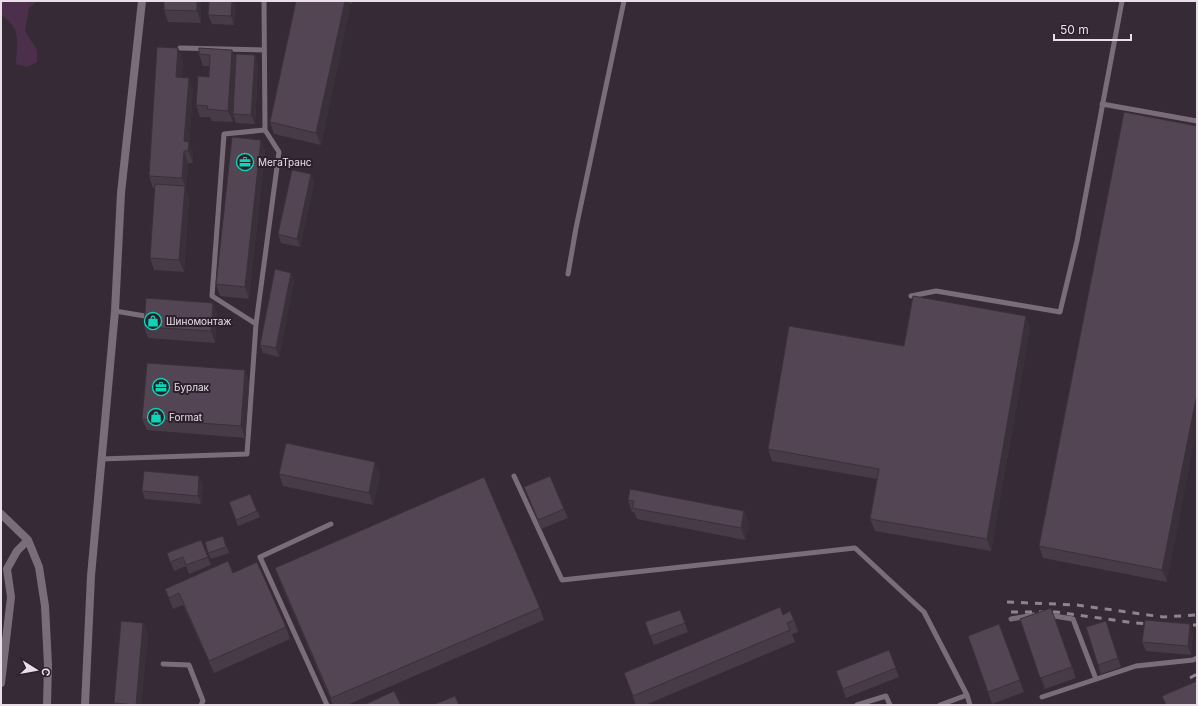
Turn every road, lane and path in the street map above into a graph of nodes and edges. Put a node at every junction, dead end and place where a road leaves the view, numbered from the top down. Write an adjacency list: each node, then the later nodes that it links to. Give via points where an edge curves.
1 (142, 1): 12 (street, via 121,193)
2 (264, 1): 6 (lane)
3 (624, 1): 10 (lane)
4 (1122, 1): 7 (lane)
5 (180, 48): 6 (lane)
6 (264, 50): 9 (lane)
7 (1102, 104): 8 (lane); 11 (lane, via 1077,241 1060,312 936,291)
8 (1197, 121)
9 (265, 130): 14 (lane, via 279,152); 14 (lane, via 224,134 212,296)
10 (568, 274)
11 (911, 296)
12 (115, 311): 13 (lane); 15 (street)
13 (145, 316)
14 (256, 324): 15 (lane, via 247,454)
15 (101, 459): 30 (street, via 91,576)
16 (514, 476): 27 (lane, via 562,580 855,548 924,612)
17 (1, 514): 19 (street)
18 (331, 524): 32 (lane, via 260,557)
19 (28, 540): 26 (street, via 17,551 7,569 11,597); 29 (street, via 39,567 45,606)
20 (1044, 614): 25 (lane, via 1073,619)
21 (1038, 615): 22 (lane)
22 (1011, 619)
23 (1197, 658): 25 (lane, via 1136,666)
24 (163, 664): 31 (lane, via 189,665 203,701)
25 (1096, 679): 28 (lane)
26 (1, 683)
27 (967, 694): 35 (lane); 36 (lane)
28 (1042, 696)
29 (47, 705)
30 (85, 705)
31 (201, 705)
32 (327, 705)
33 (857, 705): 34 (lane, via 886,696)
34 (890, 705)
35 (940, 705)
36 (970, 705)

